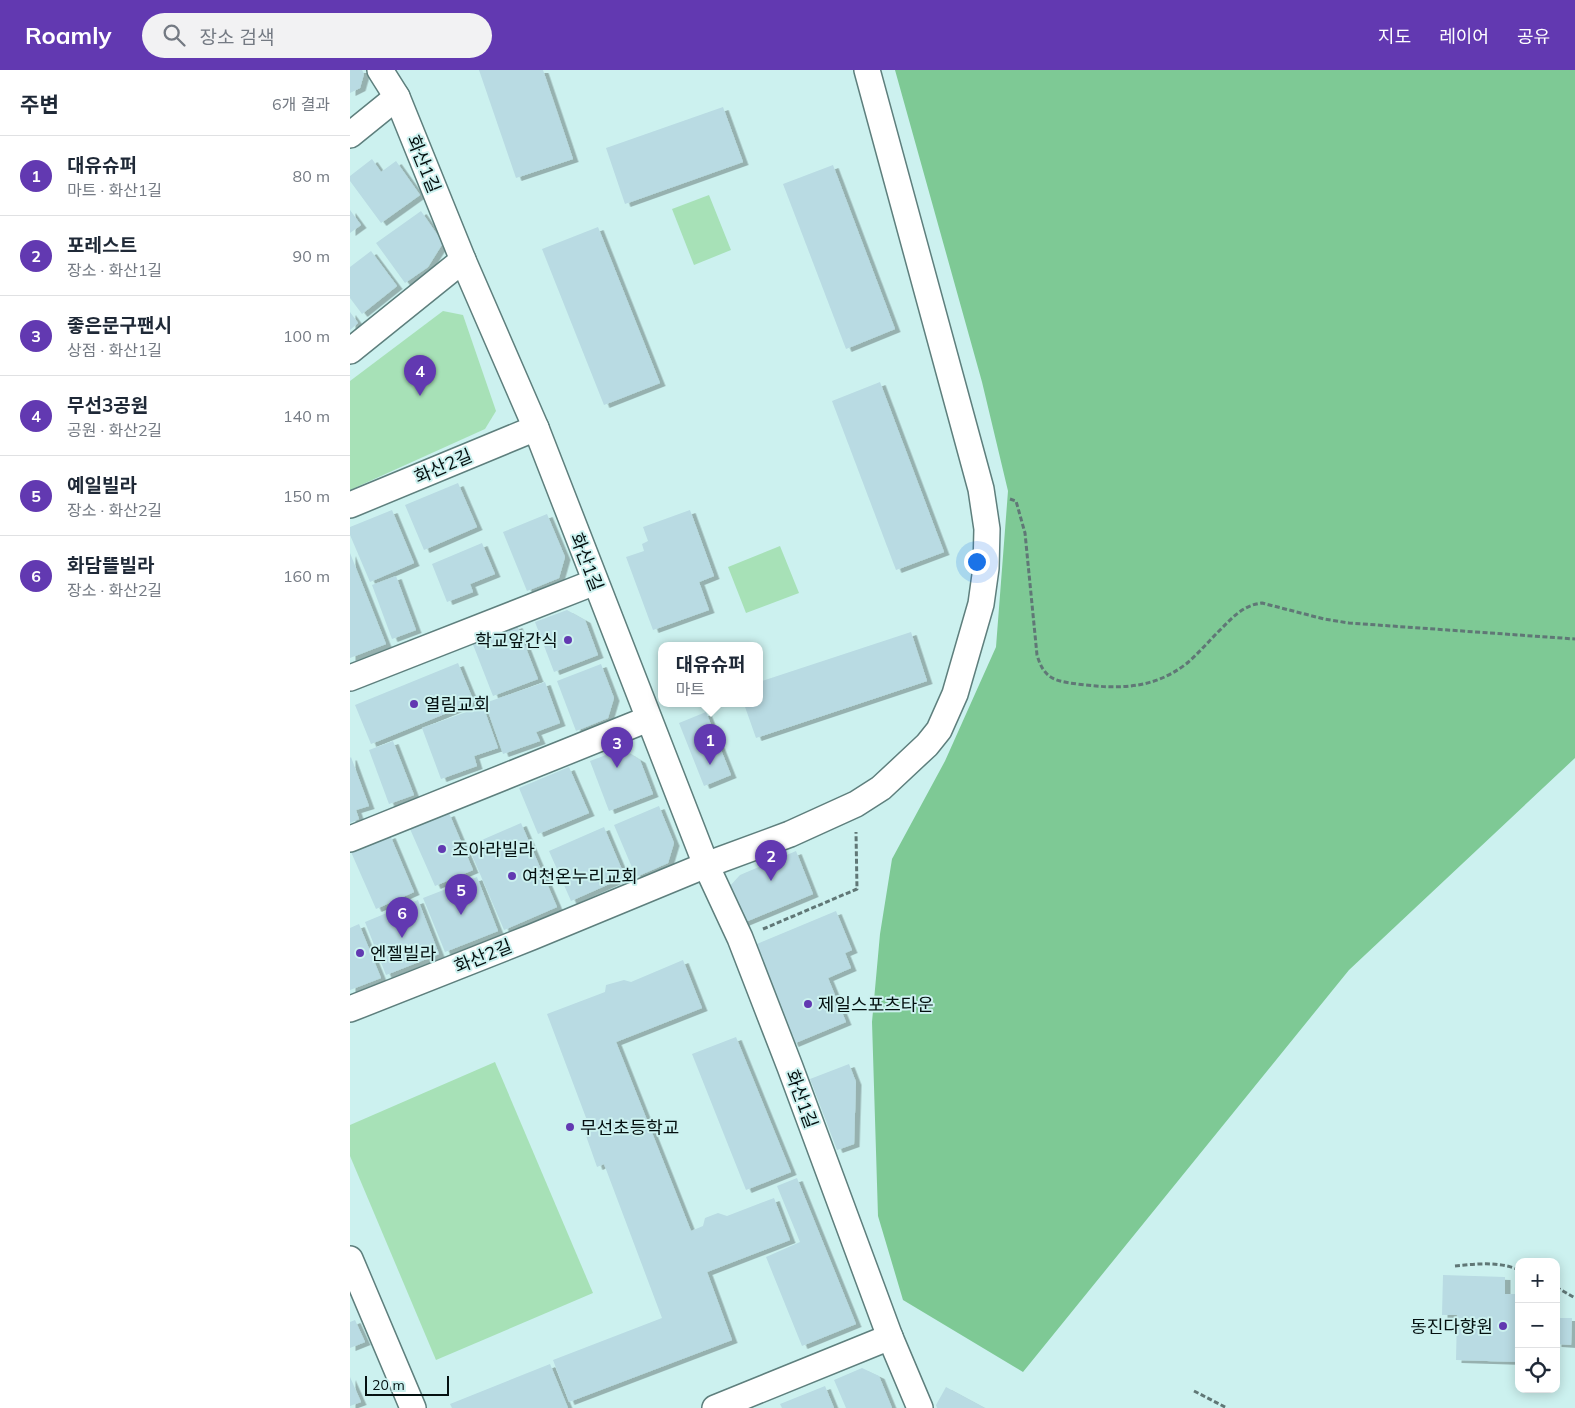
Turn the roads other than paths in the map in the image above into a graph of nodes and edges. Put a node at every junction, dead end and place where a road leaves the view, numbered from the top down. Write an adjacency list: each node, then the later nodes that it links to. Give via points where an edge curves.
1 (380, 70): 3 (street, 화산1길)
2 (867, 70): 13 (street, via 981,490 987,529 981,604 952,700 939,730 927,745 881,788 856,804 790,834)
3 (397, 97): 4 (street); 5 (street, 화산1길)
4 (350, 135)
5 (463, 260): 6 (street); 7 (street, 화산1길)
6 (350, 351)
7 (536, 428): 8 (street, 화산2길); 9 (street, 화산1길)
8 (350, 505)
9 (595, 582): 10 (street); 11 (street, 화산1길)
10 (350, 678)
11 (648, 719): 12 (street); 13 (street, 화산1길)
12 (350, 840)
13 (706, 865): 14 (street, 화산2길); 16 (street, 화산1길, via 740,938)
14 (350, 1009)
15 (350, 1259): 17 (street)
16 (890, 1337): 18 (street); 19 (street, 화산1길)
17 (413, 1408)
18 (715, 1408)
19 (920, 1408)

